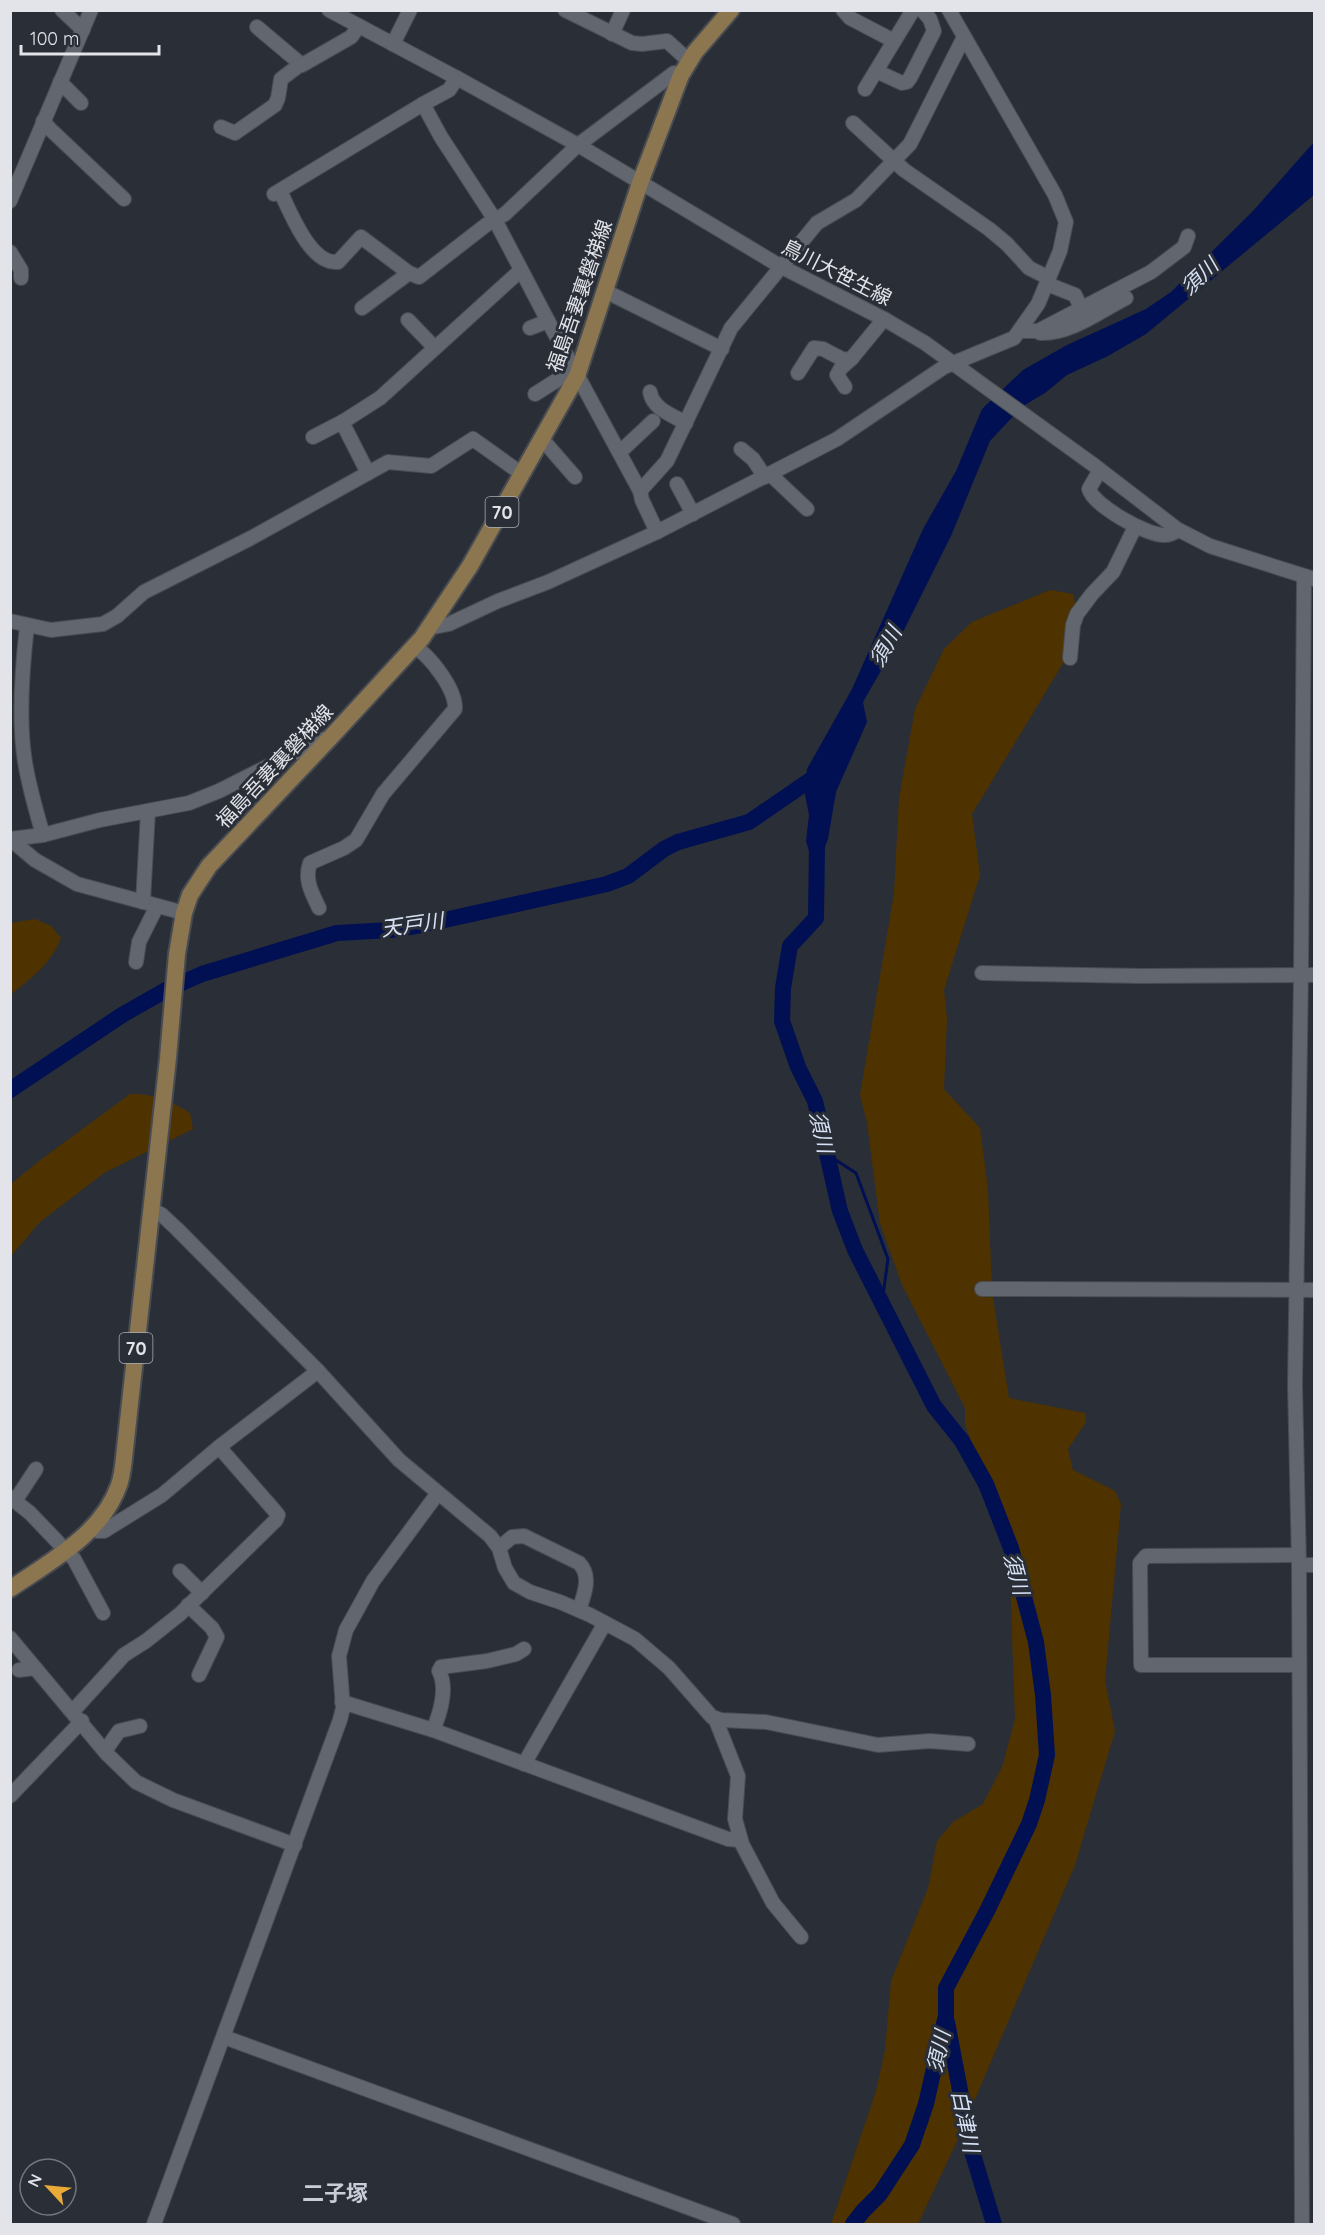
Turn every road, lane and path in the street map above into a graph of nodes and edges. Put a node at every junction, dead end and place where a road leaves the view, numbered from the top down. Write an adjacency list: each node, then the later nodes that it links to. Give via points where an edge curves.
1 (62, 10): 14 (street)
2 (91, 10): 14 (street)
3 (330, 10): 12 (street, 鳥川大笹生線)
4 (410, 10): 18 (street)
5 (565, 10): 15 (street)
6 (623, 10): 15 (street)
7 (731, 10): 20 (main road, 福島吾妻裏磐梯線 / 70)
8 (843, 10): 17 (street, via 850,18)
9 (913, 10): 17 (street)
10 (922, 10): 21 (street, via 934,31 907,82)
11 (949, 10): 16 (street)
12 (359, 26): 18 (street, 鳥川大笹生線); 19 (street, via 351,38)
13 (257, 27): 19 (street)
14 (83, 30): 23 (street)
15 (612, 34): 20 (street, via 636,44 667,41)
16 (964, 37): 31 (street, via 910,144); 42 (street, via 1062,208 1066,222)
17 (894, 41): 21 (street)
18 (393, 44): 22 (street, 鳥川大笹生線)
19 (300, 64): 29 (street, via 280,79 275,105 235,133)
20 (685, 68): 30 (street, via 667,76); 32 (main road, 福島吾妻裏磐梯線 / 70)
21 (876, 71): 24 (street)
22 (457, 78): 26 (street, via 449,90); 30 (street, 鳥川大笹生線)
23 (60, 82): 25 (street); 27 (street)
24 (864, 89)
25 (81, 103)
26 (423, 104): 35 (street); 40 (street, via 277,192 309,246 328,260 338,262 361,237)
27 (43, 121): 33 (street); 34 (street)
28 (853, 123): 31 (street)
29 (220, 127)
30 (578, 146): 32 (street, 鳥川大笹生線); 35 (street)
31 (893, 162): 38 (street, via 856,200 817,223); 42 (street, via 988,229)
32 (640, 183): 38 (street, 鳥川大笹生線); 43 (main road, 福島吾妻裏磐梯線 / 70)
33 (124, 199)
34 (10, 201)
35 (495, 220): 39 (street); 40 (street, via 422,276)
36 (1188, 236): 46 (street, via 1184,247 1151,272)
37 (10, 252): 41 (street, via 21,270)
38 (780, 266): 47 (street, 鳥川大笹生線); 53 (street, via 731,328)
39 (521, 270): 49 (street); 52 (street)
40 (409, 273): 45 (street)
41 (21, 278)
42 (1048, 281): 46 (street, via 1076,295); 51 (street)
43 (605, 291): 53 (street); 56 (main road, 福島吾妻裏磐梯線 / 70)
44 (1126, 298): 51 (street, via 1051,333)
45 (362, 308)
46 (1081, 308): 51 (street, via 1038,331)
47 (884, 319): 54 (street); 55 (street, 鳥川大笹生線)
48 (408, 320): 52 (street)
49 (548, 321): 50 (street); 56 (street)
50 (530, 328)
51 (1027, 332): 55 (street)
52 (435, 348): 62 (street, via 380,398)
53 (722, 348): 63 (street)
54 (852, 358): 57 (street, via 844,360 814,348); 58 (street, via 837,375)
55 (954, 363): 68 (street, 鳥川大笹生線); 71 (street, via 837,440)
56 (575, 373): 60 (street); 65 (main road, 福島吾妻裏磐梯線 / 70); 67 (street)
57 (798, 373)
58 (844, 387)
59 (650, 392): 63 (street, via 659,408)
60 (535, 394)
61 (653, 421): 67 (street)
62 (342, 422): 64 (street); 69 (street)
63 (686, 423): 74 (street, via 667,460)
64 (313, 437)
65 (542, 439): 70 (main road, 福島吾妻裏磐梯線 / 70); 72 (street)
66 (741, 449): 71 (street)
67 (620, 452): 74 (street)
68 (1098, 468): 77 (street, via 1090,493); 78 (street, 鳥川大笹生線)
69 (368, 473): 70 (street, via 388,462 431,466 473,439); 82 (street, via 144,592 106,622 51,630)
70 (522, 474): 83 (main road, 福島吾妻裏磐梯線 / 70, via 470,566)
71 (767, 476): 75 (street); 76 (street)
72 (575, 477)
73 (677, 484): 76 (street)
74 (640, 491): 79 (street)
75 (807, 508)
76 (693, 514): 79 (street)
77 (1135, 527): 78 (street, via 1166,536); 85 (street, via 1113,572 1077,614)
78 (1178, 530): 80 (street, 鳥川大笹生線, via 1210,546)
79 (657, 532): 83 (street, via 449,624)
80 (1309, 578): 94 (street)
81 (10, 621): 82 (street)
82 (27, 626): 88 (street, via 23,744)
83 (429, 628): 84 (main road, 福島吾妻裏磐梯線 / 70)
84 (414, 646): 86 (main road, 福島吾妻裏磐梯線 / 70); 90 (street, via 438,669 454,698 455,709 383,794 356,840 310,863 309,885)
85 (1070, 658)
86 (330, 738): 87 (street, via 207,797); 91 (main road, 福島吾妻裏磐梯線 / 70, via 209,866)
87 (148, 811): 88 (street); 89 (street)
88 (43, 835): 89 (street, via 10,839 34,860 77,884)
89 (150, 904): 91 (street); 92 (street)
90 (319, 908)
91 (184, 913): 95 (main road, 福島吾妻裏磐梯線 / 70)
92 (136, 962)
93 (982, 973): 94 (street)
94 (1308, 974): 97 (street)
95 (151, 1209): 99 (street, via 177,1229); 105 (main road, 福島吾妻裏磐梯線 / 70, via 120,1484 111,1504)
96 (982, 1289): 97 (street)
97 (1297, 1290): 98 (street); 108 (street)
98 (1314, 1290)
99 (318, 1371): 100 (street); 102 (street, via 399,1460)
100 (219, 1447): 105 (street, via 154,1500 104,1531); 112 (street, via 278,1515)
101 (36, 1469): 103 (street)
102 (438, 1493): 106 (street); 123 (street, via 373,1581 346,1630 339,1656)
103 (16, 1502): 104 (street); 107 (street)
104 (10, 1515)
105 (92, 1528): 107 (main road, 福島吾妻裏磐梯線 / 70)
106 (499, 1548): 114 (street, via 514,1583); 114 (street, via 512,1538 524,1536 579,1563 586,1577)
107 (65, 1550): 111 (main road, 福島吾妻裏磐梯線 / 70); 115 (street, via 74,1559)
108 (1298, 1560): 109 (street); 119 (street); 119 (street, via 1146,1556 1140,1563 1140,1574 1141,1665)
109 (1314, 1565)
110 (180, 1571): 112 (street)
111 (10, 1589)
112 (202, 1593): 113 (street)
113 (188, 1605): 122 (street, via 213,1628 217,1637); 124 (street, via 124,1655)
114 (579, 1610): 116 (street)
115 (103, 1613)
116 (605, 1623): 125 (street, via 644,1646); 130 (street)
117 (10, 1638): 120 (street)
118 (524, 1649): 127 (street, via 487,1661 441,1667 442,1701)
119 (1299, 1665): 138 (street)
120 (36, 1668): 121 (street); 124 (street)
121 (20, 1670)
122 (199, 1674)
123 (342, 1702): 127 (street); 133 (street, via 340,1720)
124 (77, 1716): 129 (street); 131 (street)
125 (715, 1718): 128 (street, via 766,1722 878,1745 930,1741); 132 (street, via 738,1776 735,1819)
126 (140, 1726): 129 (street, via 119,1731)
127 (433, 1730): 130 (street)
128 (968, 1744)
129 (105, 1750): 133 (street, via 136,1782 157,1794)
130 (524, 1764): 132 (street, via 728,1839)
131 (10, 1796)
132 (740, 1840): 134 (street, via 773,1903)
133 (295, 1845): 135 (street)
134 (801, 1937)
135 (224, 2037): 136 (street); 137 (street)
136 (154, 2224)
137 (733, 2224)
138 (1302, 2224)

